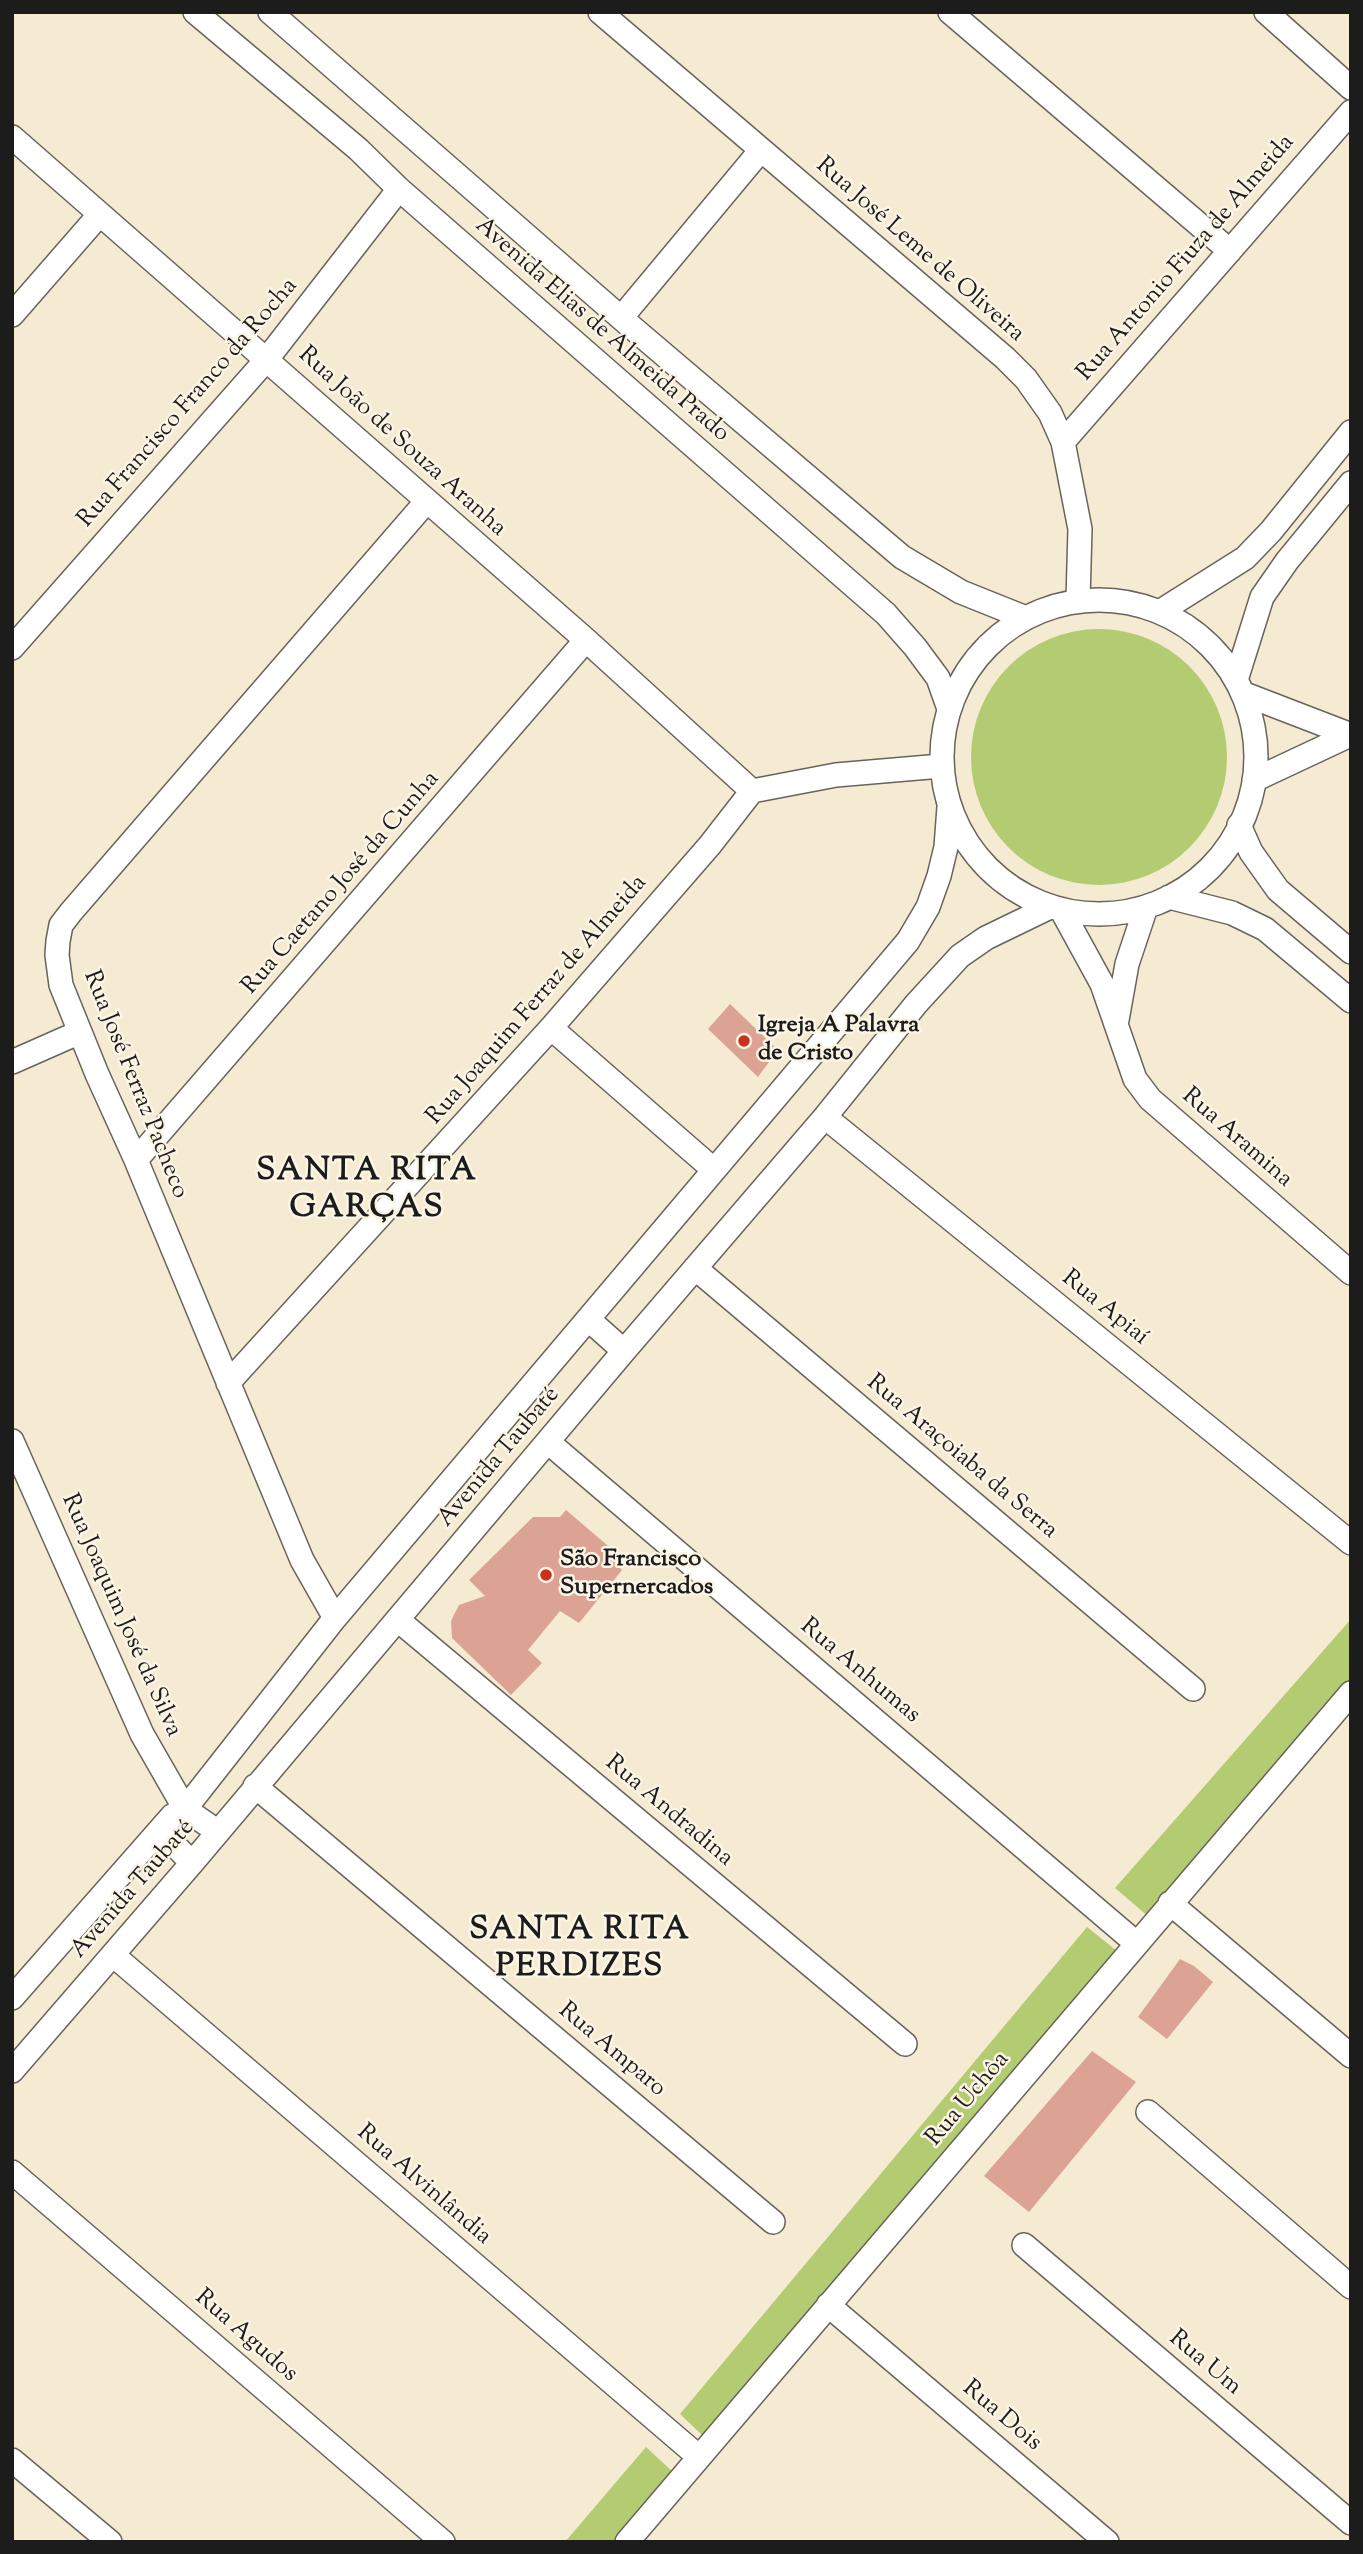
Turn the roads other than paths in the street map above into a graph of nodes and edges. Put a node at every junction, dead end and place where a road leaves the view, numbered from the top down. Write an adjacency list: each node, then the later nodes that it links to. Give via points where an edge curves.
1 (195, 12): 10 (street, Avenida Elias de Almeida Prado)
2 (270, 12): 14 (street, Avenida Elias de Almeida Prado)
3 (600, 12): 9 (street, Rua José Leme de Oliveira)
4 (950, 12): 12 (street)
5 (1266, 12): 6 (street)
6 (1351, 88)
7 (1351, 112): 12 (street, Rua Antonio Fiuza de Almeida)
8 (12, 137): 11 (street, Rua João de Souza Aranha)
9 (761, 150): 14 (street); 17 (street, Rua José Leme de Oliveira, via 1026,379)
10 (399, 189): 15 (street, Rua Francisco Franco da Rocha); 26 (street, Avenida Elias de Almeida Prado, via 886,614 938,678)
11 (100, 214): 13 (street); 15 (street, Rua João de Souza Aranha)
12 (1230, 251): 17 (street, Rua Antonio Fiuza de Almeida)
13 (12, 315)
14 (621, 318): 22 (street, Avenida Elias de Almeida Prado, via 902,557 961,592)
15 (267, 359): 19 (street, Rua João de Souza Aranha); 24 (street, Rua Francisco Franco da Rocha)
16 (1351, 432): 21 (street, via 1245,558)
17 (1063, 442): 20 (street, Rua José Leme de Oliveira, via 1080,529)
18 (1351, 483): 25 (street, via 1262,597)
19 (426, 502): 23 (street, Rua João de Souza Aranha); 40 (street, Rua José Ferraz Pacheco, via 61,925 57,955 61,985)
20 (1078, 600): 21 (street, via 1117,600); 22 (street)
21 (1161, 611): 25 (street, via 1213,649)
22 (1026, 618): 26 (street, via 1004,630 975,658)
23 (586, 640): 30 (street, Rua João de Souza Aranha); 43 (street, Rua Caetano José da Cunha)
24 (12, 648)
25 (1241, 687): 27 (street); 29 (street, via 1254,734)
26 (949, 709): 28 (street)
27 (1351, 735): 29 (street)
28 (941, 766): 30 (street, via 836,775); 31 (street)
29 (1254, 780): 32 (street)
30 (752, 791): 39 (street, Rua Joaquim Ferraz de Almeida)
31 (949, 807): 35 (street, via 969,847 1000,880); 44 (street, Avenida Taubaté, via 939,876 908,941)
32 (1239, 825): 33 (street, via 1212,866); 36 (street, via 1255,860 1278,890)
33 (1169, 897): 34 (street); 37 (street, via 1232,913 1257,925)
34 (1146, 907): 35 (street, via 1108,914); 38 (street, Rua Aramina, via 1127,964)
35 (1056, 909): 38 (street, Rua Aramina, via 1102,984); 42 (street, Avenida Taubaté, via 986,938 960,956)
36 (1351, 952)
37 (1351, 1002)
38 (1117, 1023): 46 (street, Rua Aramina, via 1135,1079 1150,1099)
39 (551, 1028): 44 (street); 49 (street, Rua Joaquim Ferraz de Almeida)
40 (80, 1032): 41 (street); 43 (street, Rua José Ferraz Pacheco)
41 (12, 1062)
42 (825, 1117): 45 (street, Avenida Taubaté); 52 (street, Rua Apiaí)
43 (136, 1160): 49 (street, Rua José Ferraz Pacheco)
44 (714, 1170): 47 (street, Avenida Taubaté)
45 (695, 1268): 48 (street, Avenida Taubaté); 55 (street, Rua Araçoiaba da Serra)
46 (1351, 1273)
47 (588, 1319): 48 (street); 53 (street, Avenida Taubaté)
48 (624, 1351): 51 (street, Avenida Taubaté)
49 (228, 1383): 53 (street, Rua José Ferraz Pacheco, via 302,1560)
50 (12, 1441): 58 (street, Rua Joaquim José da Silva, via 142,1734)
51 (548, 1442): 54 (street, Avenida Taubaté); 63 (street, Rua Anhumas)
52 (1351, 1543)
53 (335, 1618): 58 (street, Avenida Taubaté)
54 (398, 1620): 57 (street, Avenida Taubaté); 66 (street, Rua Andradina)
55 (1193, 1689)
56 (1351, 1693): 62 (street, Rua Uchôa)
57 (255, 1786): 60 (street, Avenida Taubaté); 71 (street, Rua Amparo)
58 (185, 1809): 59 (street, Avenida Taubaté); 60 (street)
59 (160, 1830): 61 (street); 65 (street, Avenida Taubaté)
60 (218, 1832): 61 (street, Avenida Taubaté)
61 (192, 1863): 64 (street, Avenida Taubaté)
62 (1170, 1903): 63 (street, Rua Uchôa); 67 (street)
63 (1136, 1943): 74 (street, Rua Uchôa)
64 (113, 1955): 68 (street, Avenida Taubaté); 75 (street, Rua Alvinlândia)
65 (12, 1998)
66 (905, 2044)
67 (1351, 2056)
68 (12, 2071)
69 (1148, 2112): 73 (street)
70 (12, 2172): 80 (street, Rua Agudos)
71 (773, 2222)
72 (1024, 2245): 77 (street, Rua Um)
73 (1351, 2287)
74 (828, 2305): 75 (street, Rua Uchôa); 82 (street, Rua Dois)
75 (699, 2458): 81 (street, Rua Uchôa)
76 (12, 2460): 79 (street)
77 (1351, 2523)
78 (1351, 2532): 83 (street)
79 (110, 2542)
80 (443, 2542)
81 (627, 2542)
82 (1107, 2542)
83 (1342, 2542)

